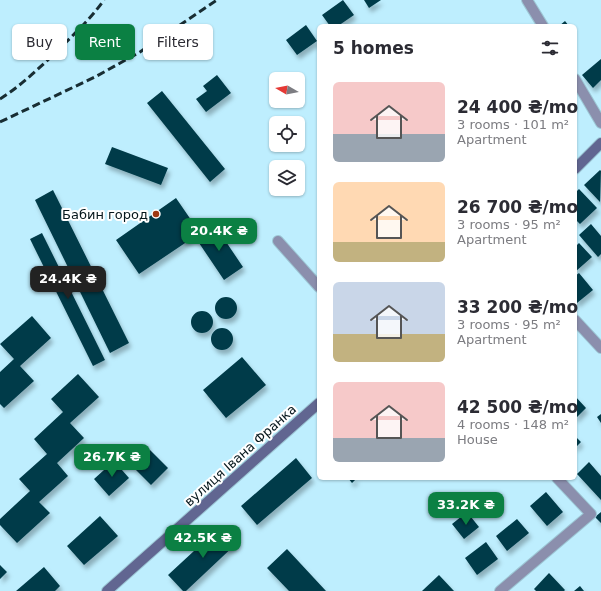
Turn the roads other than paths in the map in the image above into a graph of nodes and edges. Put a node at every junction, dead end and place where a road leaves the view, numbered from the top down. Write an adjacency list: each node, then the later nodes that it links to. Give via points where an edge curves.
1 (527, 0): 2 (street)
2 (542, 24)
3 (577, 83): 4 (street)
4 (601, 123)
5 (601, 143): 6 (main road)
6 (577, 167)
7 (278, 241): 8 (street)
8 (317, 285)
9 (577, 322): 10 (street)
10 (601, 348)
11 (317, 405): 13 (main road, вулиця Івана Франка)
12 (559, 480): 14 (street, via 591,514)
13 (107, 591)
14 (500, 591)

